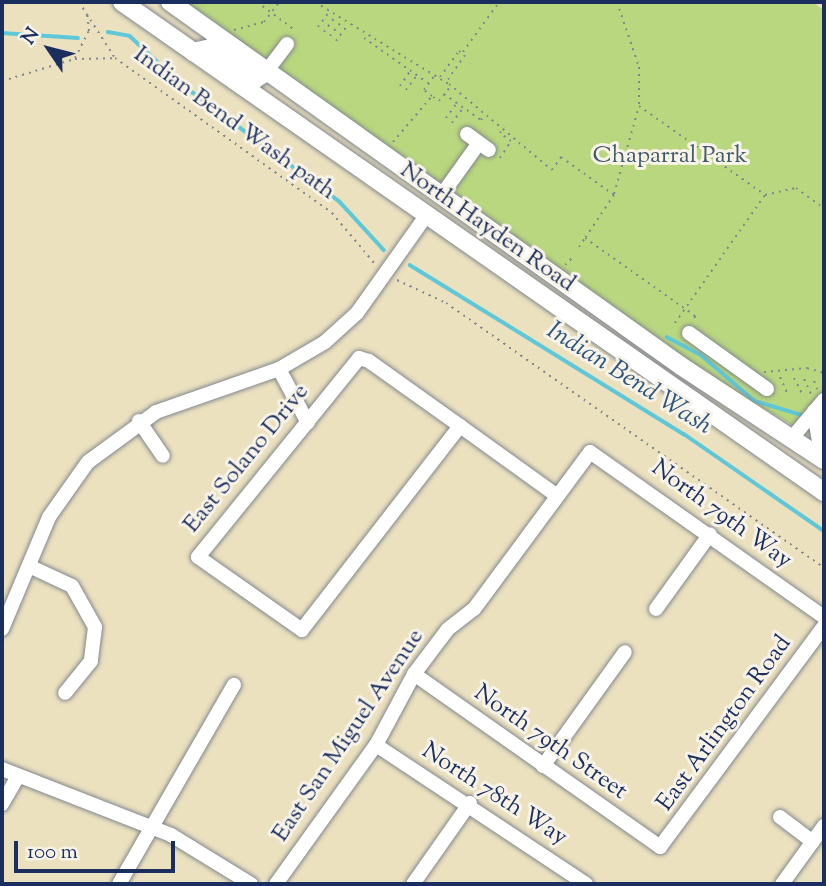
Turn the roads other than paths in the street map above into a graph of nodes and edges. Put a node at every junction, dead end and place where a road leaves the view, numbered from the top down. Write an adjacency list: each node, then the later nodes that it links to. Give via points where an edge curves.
1 (122, 2): 4 (main road, North Hayden Road)
2 (170, 2): 5 (main road, North Hayden Road)
3 (286, 44): 5 (street)
4 (192, 52): 5 (main road, via 210,48 255,79); 8 (main road, North Hayden Road)
5 (266, 72): 7 (main road, North Hayden Road)
6 (484, 146): 7 (street)
7 (441, 196): 16 (main road, North Hayden Road)
8 (426, 216): 10 (street, via 357,313); 20 (main road, North Hayden Road)
9 (692, 332): 11 (street)
10 (279, 369): 13 (street); 14 (street)
11 (767, 389)
12 (818, 403): 16 (street); 19 (main road)
13 (139, 421): 18 (street); 23 (street, via 66,488)
14 (308, 423): 15 (street, East Solano Drive, via 359,358); 15 (street, East Solano Drive, via 280,461 249,487 198,557 302,630)
15 (460, 426): 21 (street)
16 (791, 439): 19 (main road, North Hayden Road)
17 (590, 452): 21 (street, East San Miguel Avenue); 22 (street, North 79th Way)
18 (163, 456)
19 (824, 459)
20 (824, 492)
21 (556, 495): 29 (street, East San Miguel Avenue, via 474,610 448,629)
22 (710, 534): 24 (street); 25 (street, North 79th Way)
23 (29, 566): 27 (street); 31 (street, via 72,586 95,628 91,661)
24 (656, 609)
25 (824, 617)
26 (824, 626): 42 (street, East Arlington Road)
27 (2, 629)
28 (625, 652): 33 (street)
29 (414, 674): 32 (street, East San Miguel Avenue); 33 (street, North 79th Street)
30 (234, 685): 40 (street)
31 (65, 693)
32 (376, 745): 36 (street, North 78th Way); 46 (street, East San Miguel Avenue)
33 (543, 766): 42 (street, North 79th Street)
34 (2, 769): 35 (street)
35 (17, 778): 37 (street); 40 (street)
36 (470, 803): 43 (street, North 78th Way); 47 (street)
37 (2, 804)
38 (780, 817): 41 (street)
39 (824, 826): 41 (street)
40 (153, 828): 44 (street); 45 (street)
41 (813, 842): 48 (street)
42 (660, 847)
43 (579, 882)
44 (119, 884)
45 (251, 884)
46 (276, 884)
47 (413, 884)
48 (782, 884)

